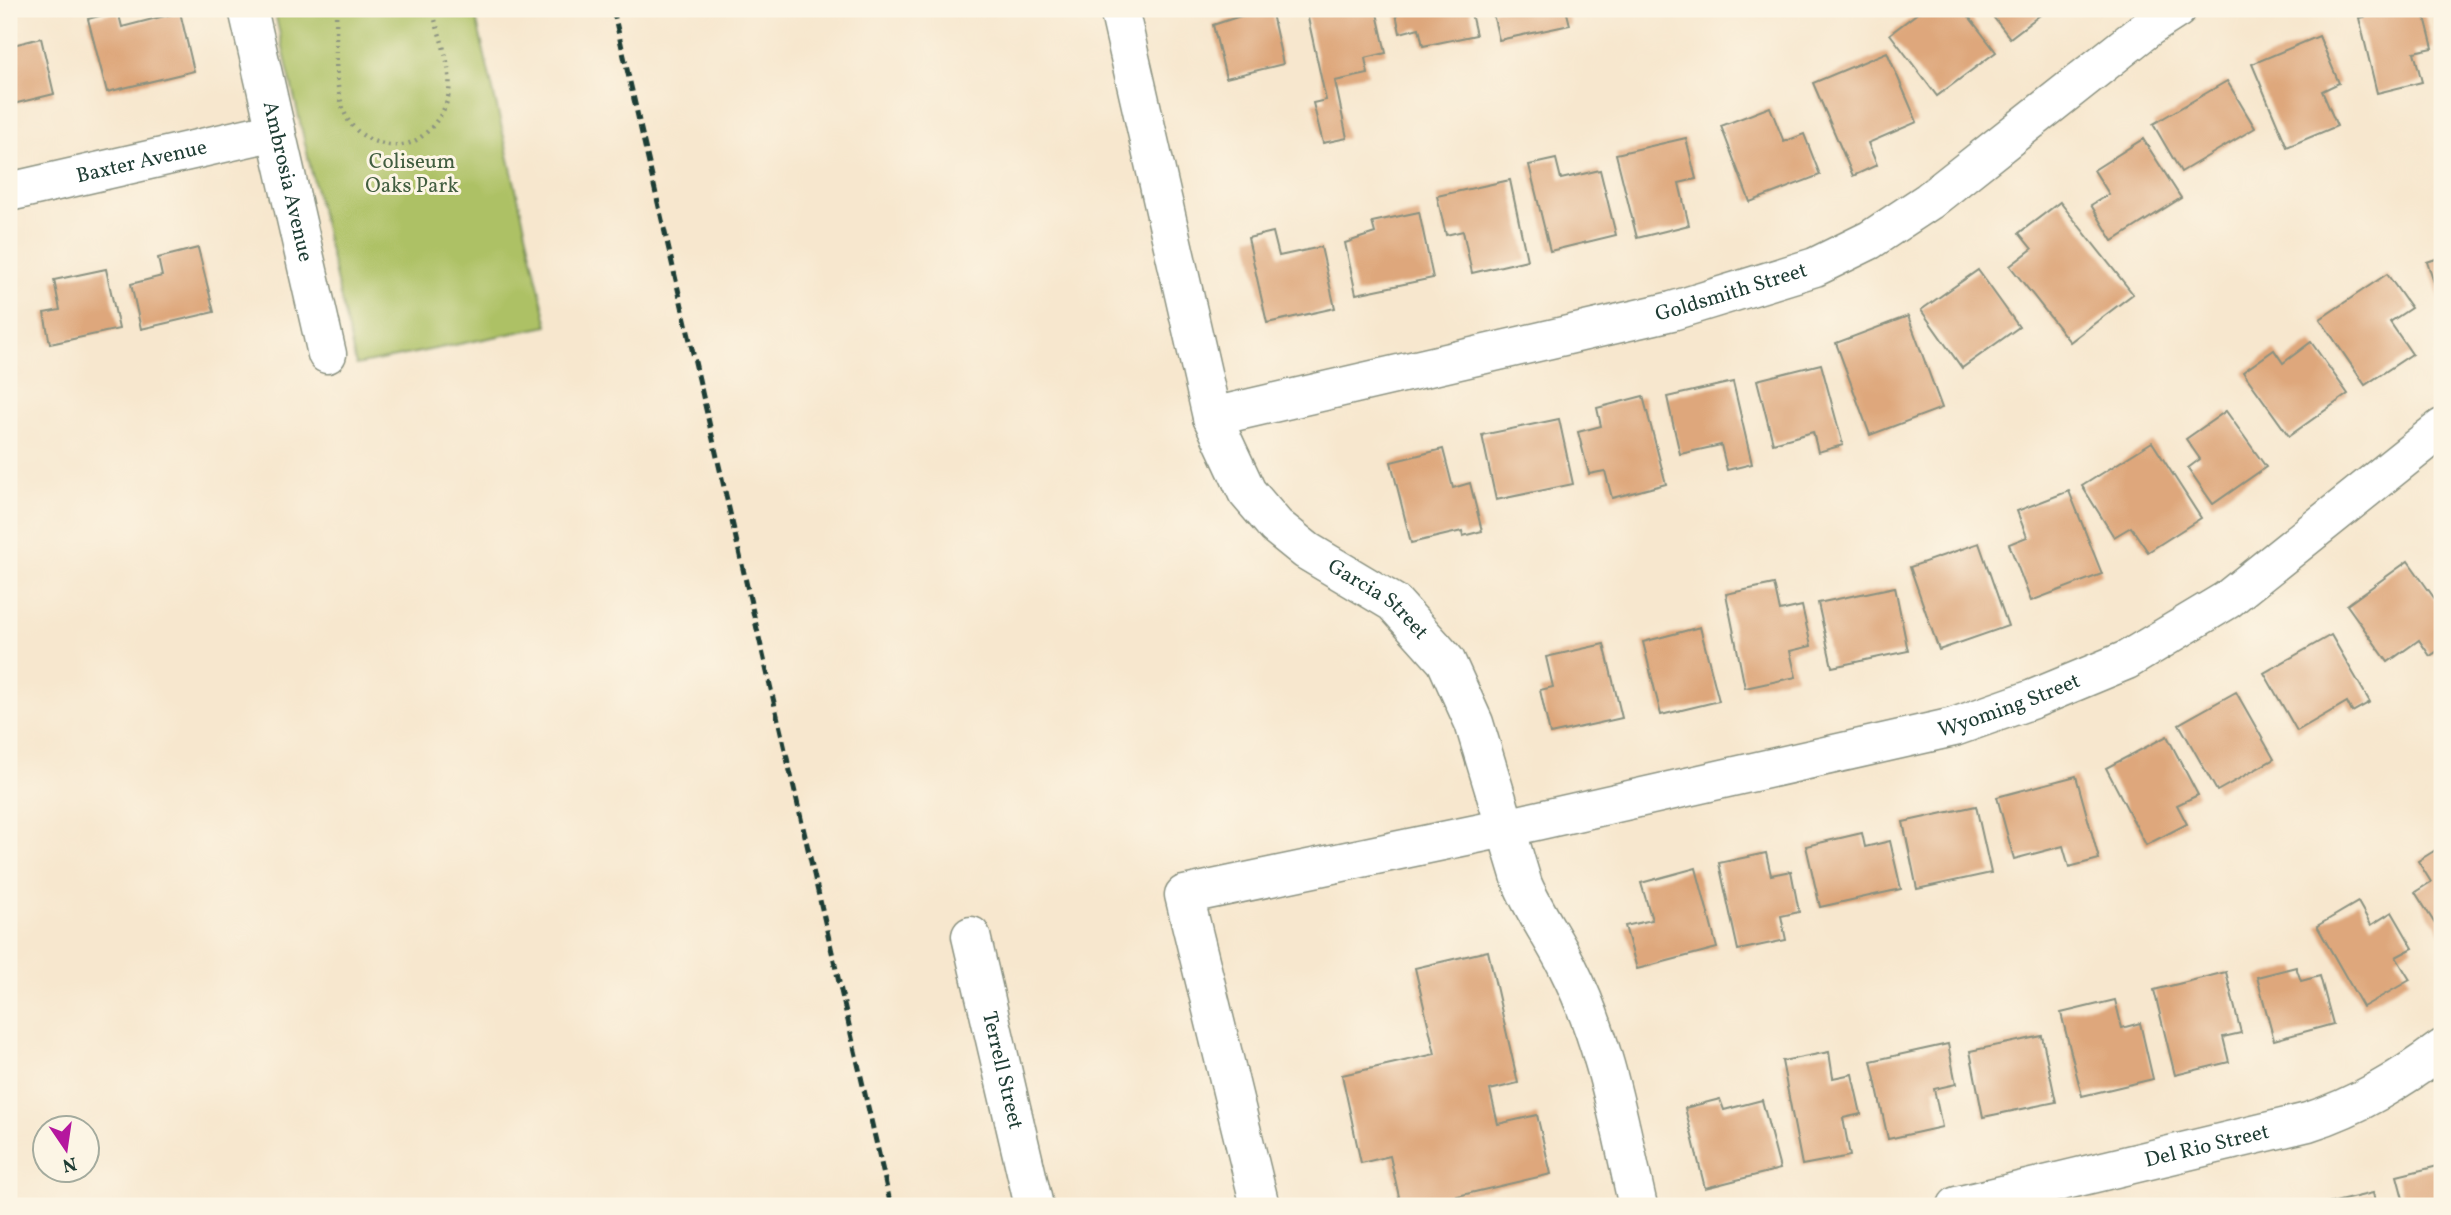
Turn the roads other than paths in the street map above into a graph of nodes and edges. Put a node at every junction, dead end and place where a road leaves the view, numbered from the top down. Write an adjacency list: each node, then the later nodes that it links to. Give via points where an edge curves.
1 (248, 9): 4 (street, Ambrosia Avenue)
2 (1119, 9): 7 (street, Garcia Street)
3 (2177, 9): 7 (street, Goldsmith Street, via 1929,201 1870,240 1815,267 1672,311)
4 (276, 131): 5 (street, Baxter Avenue); 6 (street, Ambrosia Avenue)
5 (9, 192)
6 (327, 354)
7 (1212, 418): 9 (street, Garcia Street, via 1247,492 1276,526 1307,551 1394,603 1446,661 1474,723)
8 (2442, 428): 9 (street, Wyoming Street, via 2227,600 2115,665 1954,727)
9 (1505, 828): 13 (street, Wyoming Street, via 1184,895); 14 (street, Garcia Street, via 1528,897 1570,970 1603,1059)
10 (971, 936): 12 (street, Terrell Street)
11 (2442, 1049): 15 (street, Del Rio Street, via 2390,1086 2335,1114)
12 (1034, 1206)
13 (1260, 1206)
14 (1638, 1206)
15 (1957, 1206)

